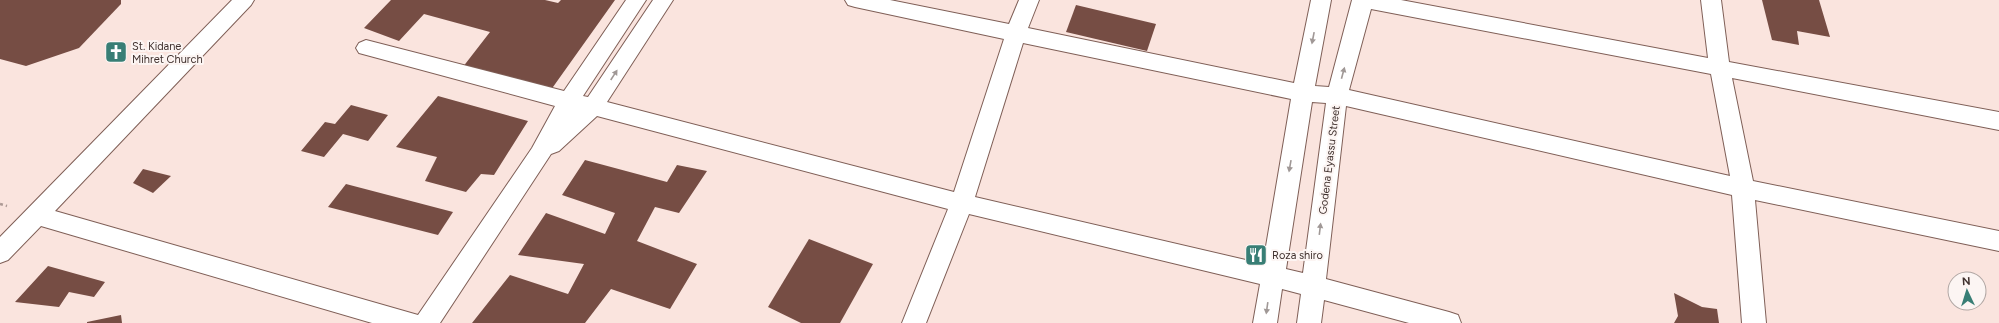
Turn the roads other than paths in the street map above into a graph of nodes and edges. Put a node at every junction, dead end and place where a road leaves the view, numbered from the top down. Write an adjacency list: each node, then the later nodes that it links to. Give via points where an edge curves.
1 (244, 0): 20 (street)
2 (636, 0): 14 (street)
3 (663, 0): 15 (street, one-way to 3)
4 (856, 0): 9 (street)
5 (1028, 0): 9 (street)
6 (1321, 0): 12 (street, one-way to 12)
7 (1362, 0): 11 (street); 13 (street, Godena Eyassu Street, one-way to 7)
8 (1711, 0): 11 (street)
9 (1016, 33): 12 (street); 19 (street)
10 (366, 48): 14 (street)
11 (1720, 68): 16 (street); 18 (street)
12 (1302, 93): 13 (street); 23 (street, one-way to 23)
13 (1337, 96): 18 (street); 24 (street, Godena Eyassu Street, one-way to 13)
14 (569, 100): 15 (street); 17 (street)
15 (593, 107): 17 (street); 19 (street)
16 (1999, 121)
17 (540, 154): 26 (street)
18 (1743, 188): 21 (street); 31 (street)
19 (962, 203): 23 (street); 27 (street)
20 (36, 215): 22 (street); 25 (street)
21 (1999, 241)
22 (0, 253)
23 (1271, 278): 24 (street); 28 (street, one-way to 28)
24 (1312, 286): 29 (street, Godena Eyassu Street); 30 (street)
25 (410, 323)
26 (426, 323)
27 (914, 323)
28 (1265, 323)
29 (1308, 323)
30 (1449, 323)
31 (1754, 323)

